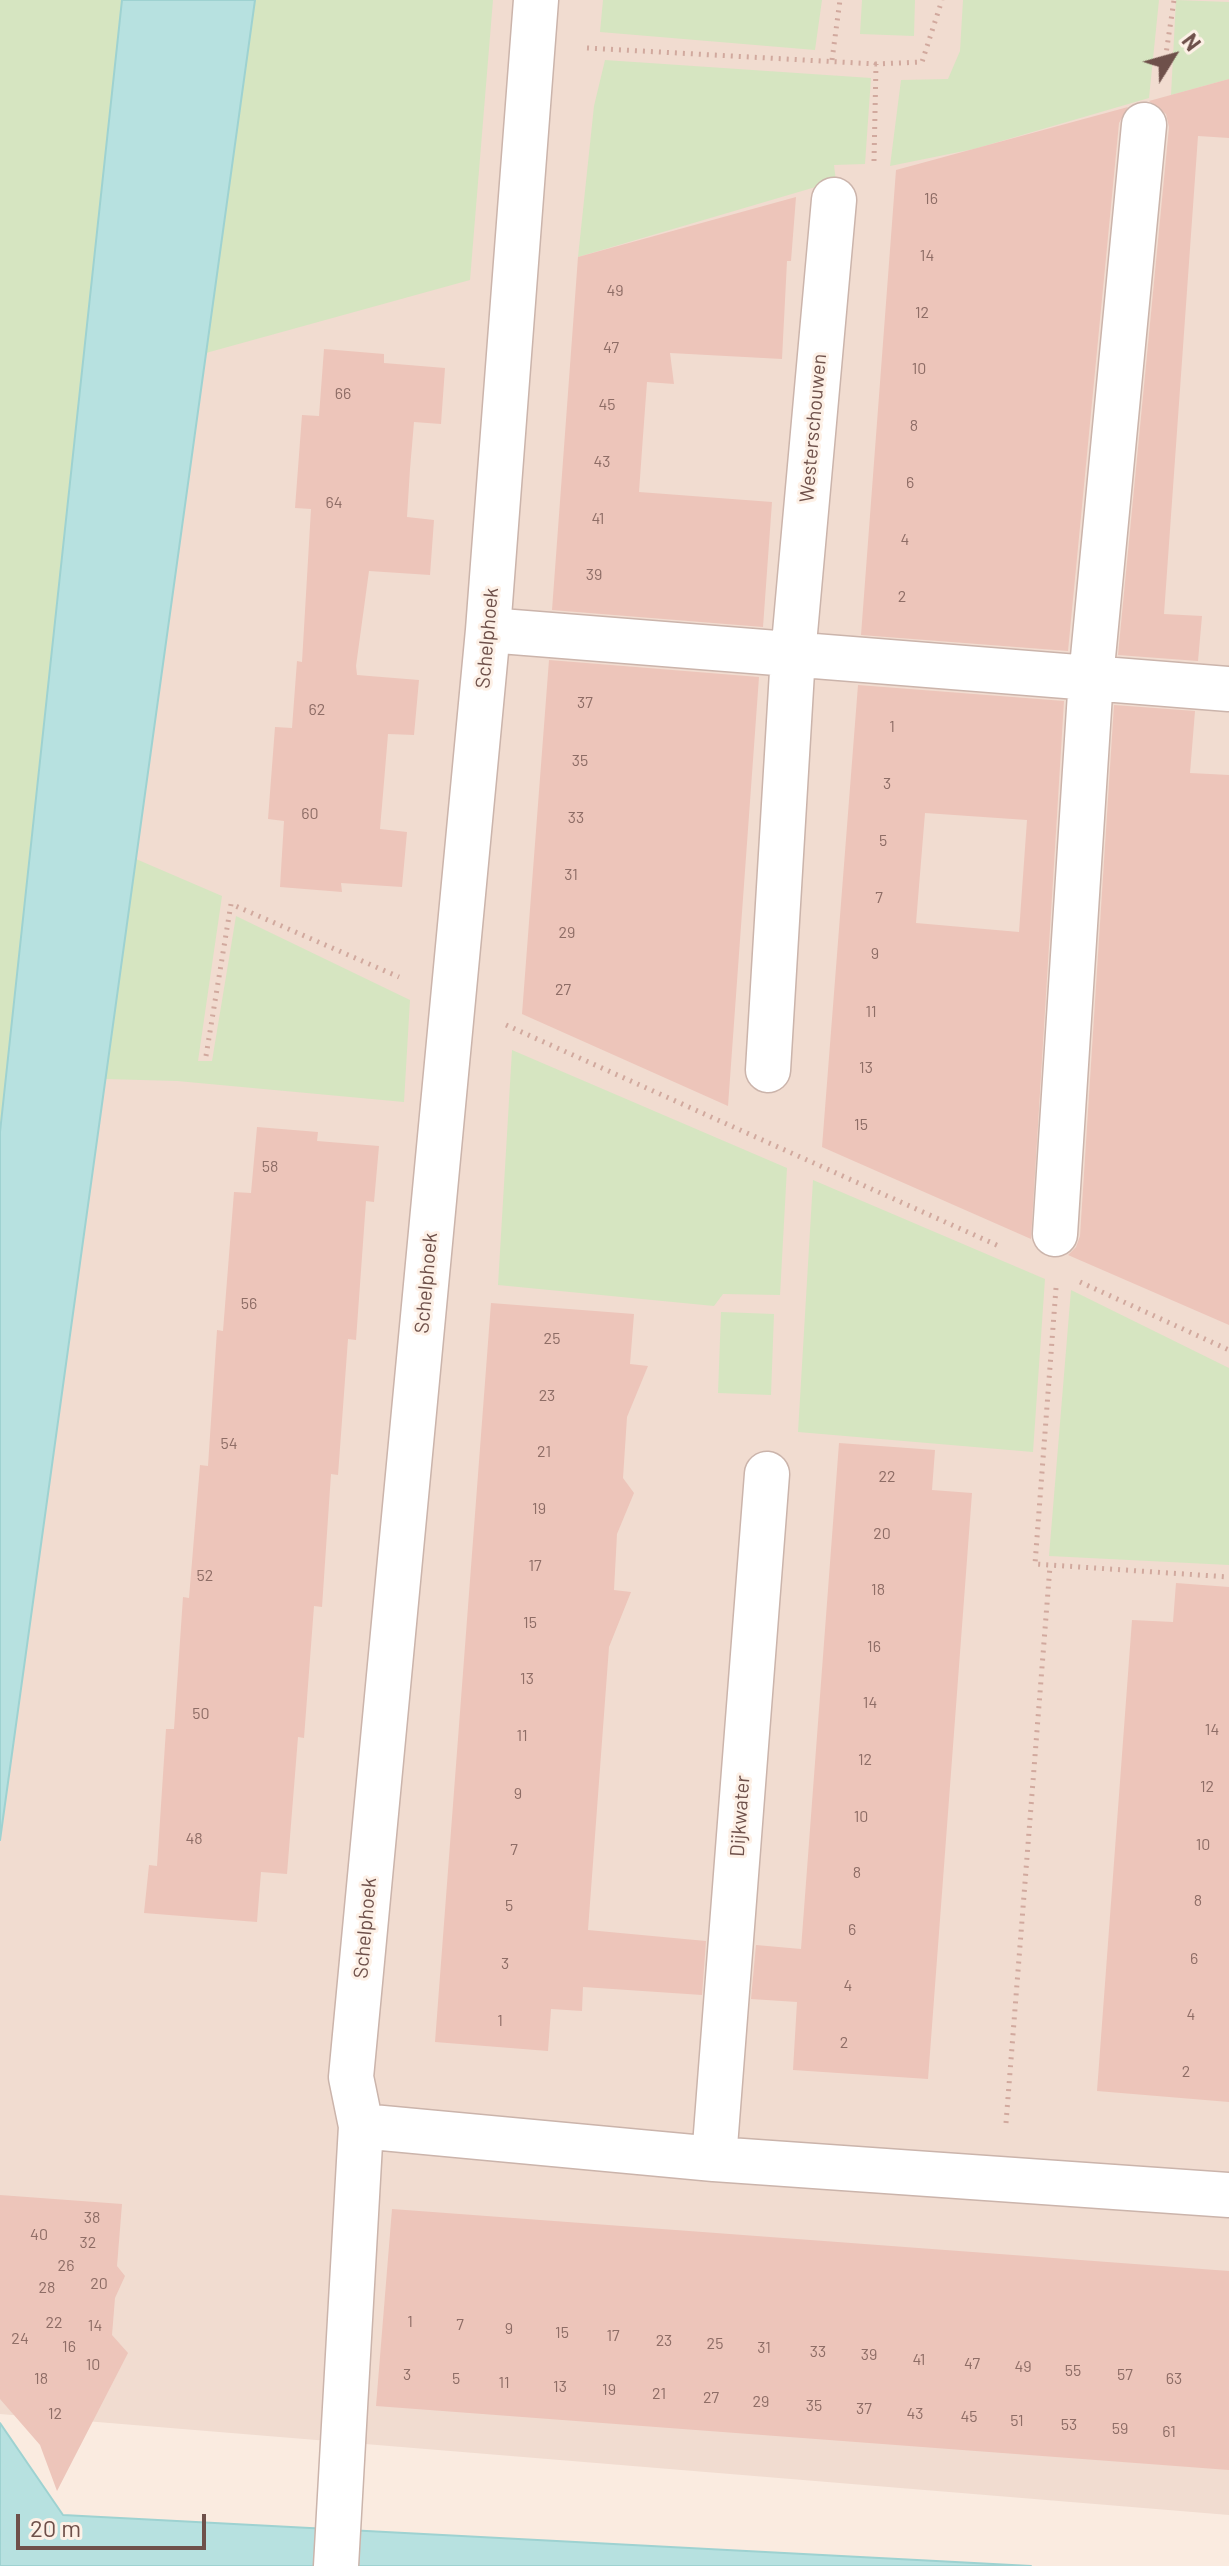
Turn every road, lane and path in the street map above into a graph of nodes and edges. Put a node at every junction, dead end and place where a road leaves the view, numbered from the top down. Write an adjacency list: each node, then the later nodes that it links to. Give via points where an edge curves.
1 (536, 0): 5 (street, Schelphoek)
2 (840, 0): 6 (path)
3 (942, 0): 7 (path, via 922,62)
4 (1174, 0): 8 (path, via 1159,107)
5 (530, 46): 6 (path); 10 (street, Schelphoek)
6 (832, 60): 7 (path)
7 (876, 64): 9 (path, via 873,183)
8 (1144, 125): 12 (street)
9 (834, 200): 11 (street, Westerschouwen)
10 (488, 630): 11 (street); 14 (street, Schelphoek)
11 (793, 655): 12 (street); 16 (street, Westerschouwen)
12 (1091, 678): 13 (street); 18 (street)
13 (1229, 689)
14 (453, 1001): 15 (path, via 231,904); 17 (path); 24 (street, Schelphoek, via 351,2077)
15 (206, 1056)
16 (768, 1070)
17 (1015, 1253)
18 (1056, 1253): 22 (path, via 1035,1564)
19 (1072, 1279): 20 (path)
20 (1229, 1350)
21 (767, 1474): 25 (street, Dijkwater)
22 (1050, 1566): 23 (path); 26 (path)
23 (1229, 1577)
24 (361, 2126): 25 (street); 28 (street, Schelphoek)
25 (714, 2159): 26 (street)
26 (1002, 2179): 27 (street)
27 (1229, 2195)
28 (336, 2566)

